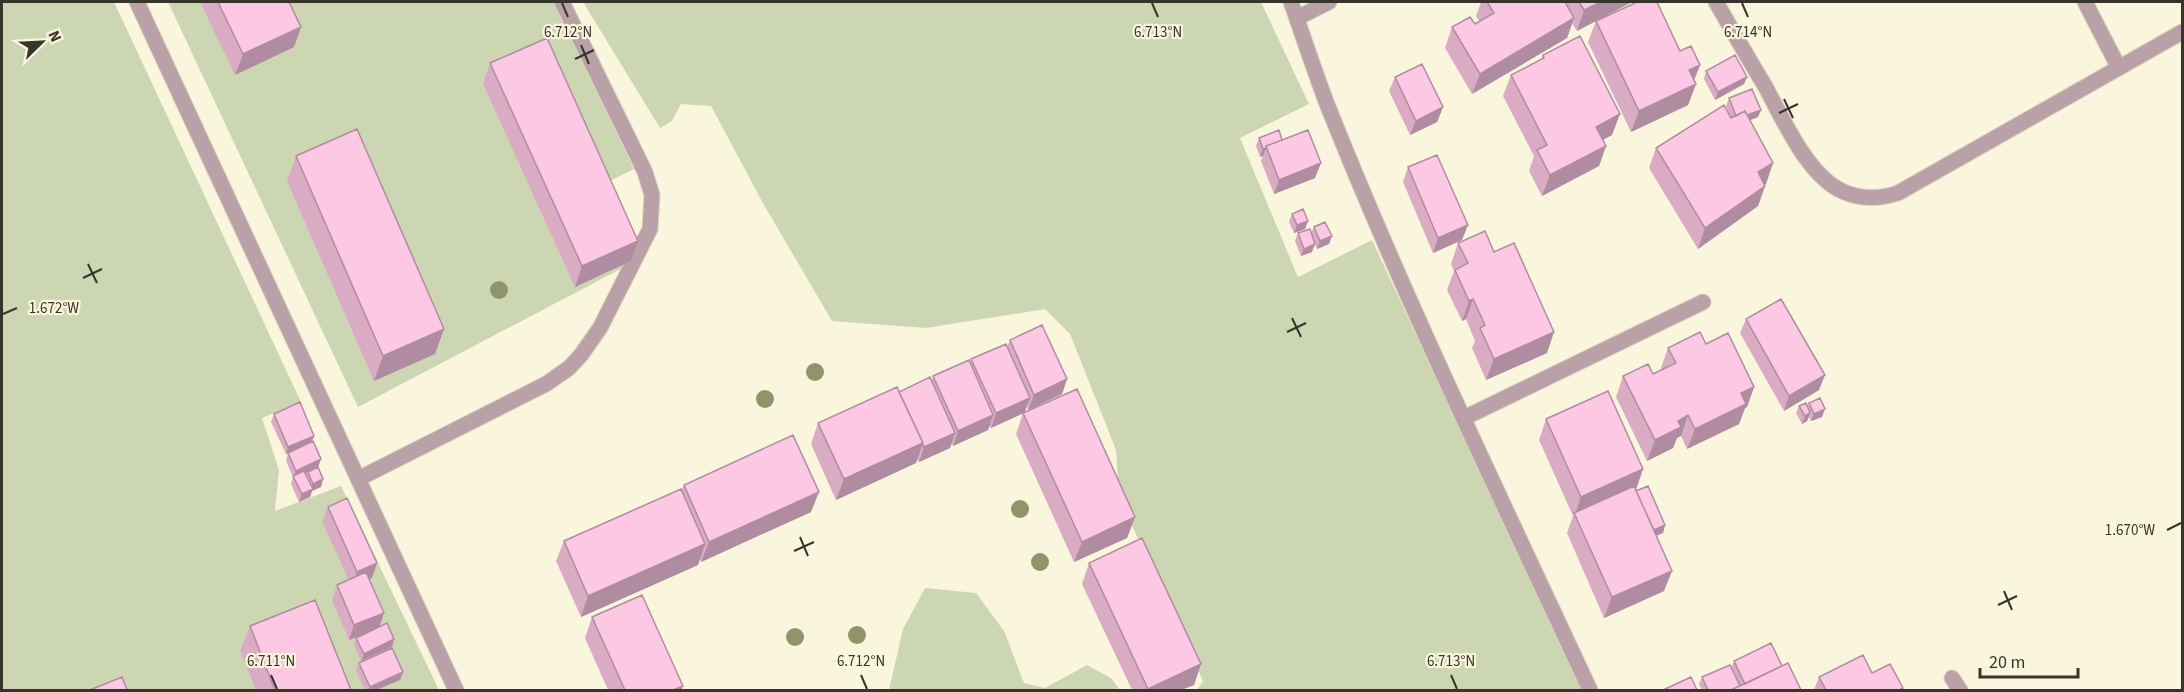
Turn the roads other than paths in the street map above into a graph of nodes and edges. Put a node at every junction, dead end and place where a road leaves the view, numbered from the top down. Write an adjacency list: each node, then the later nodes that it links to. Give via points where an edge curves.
1 (137, 2): 12 (street)
2 (562, 2): 12 (street, via 645,172 652,195 650,229 600,328 569,368 546,384)
3 (1291, 2): 7 (street)
4 (1329, 2): 7 (street)
5 (1716, 2): 9 (street, via 1802,152 1822,178 1843,192 1859,196 1881,198 1898,193)
6 (2085, 2): 9 (street)
7 (1297, 18): 11 (street, via 1327,103)
8 (2182, 32): 9 (street)
9 (2119, 68)
10 (1703, 302): 11 (street)
11 (1464, 418): 14 (street)
12 (358, 478): 13 (street)
13 (456, 690)
14 (1590, 690)

